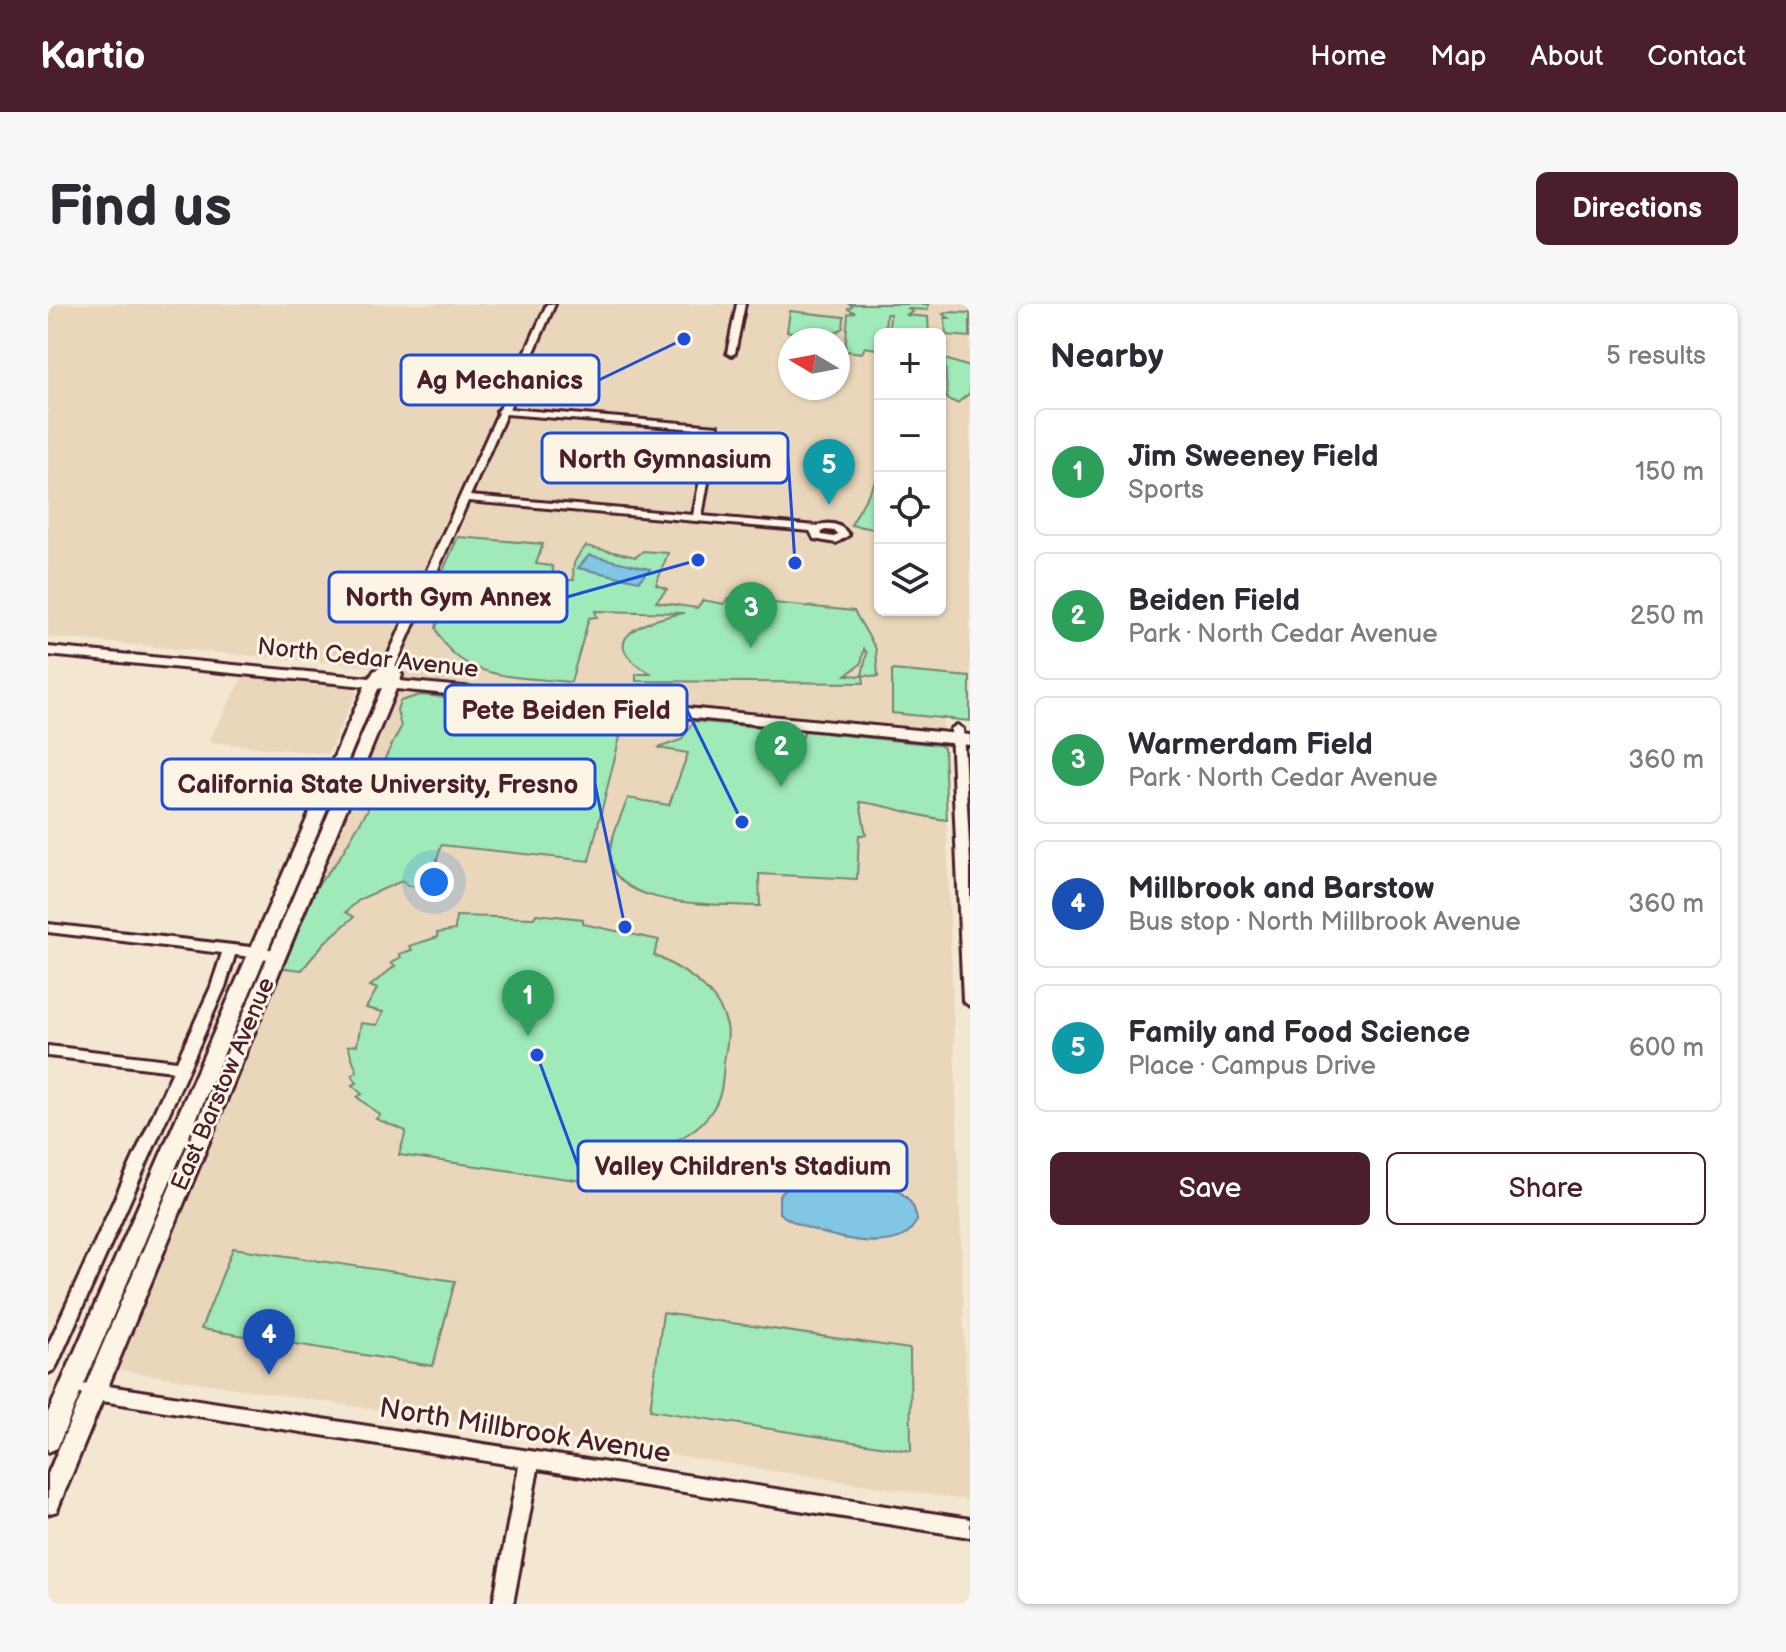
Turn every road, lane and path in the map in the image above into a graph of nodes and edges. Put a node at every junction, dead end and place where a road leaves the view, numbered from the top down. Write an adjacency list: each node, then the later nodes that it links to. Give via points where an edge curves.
1 (551, 304): 4 (street, East Barstow Avenue)
2 (741, 304): 3 (street)
3 (731, 353)
4 (501, 411): 5 (street, East Barstow Avenue); 6 (street, via 715,428)
5 (464, 498): 6 (street); 10 (street, East Barstow Avenue)
6 (697, 518): 7 (street)
7 (816, 529)
8 (48, 642): 10 (main road, North Cedar Avenue)
9 (48, 651): 10 (main road, North Cedar Avenue)
10 (386, 676): 11 (main road, North Cedar Avenue); 14 (main road, East Barstow Avenue)
11 (964, 734): 15 (street)
12 (48, 928): 13 (street)
13 (230, 950): 14 (street); 17 (street)
14 (268, 954): 19 (main road, East Barstow Avenue)
15 (970, 1001)
16 (48, 1051): 17 (street)
17 (182, 1067): 18 (street)
18 (48, 1365)
19 (83, 1390): 20 (main road, East Barstow Avenue); 21 (street, North Millbrook Avenue); 22 (main road, East Barstow Avenue)
20 (48, 1441)
21 (530, 1460): 23 (street, North Millbrook Avenue); 24 (street)
22 (48, 1503)
23 (970, 1528)
24 (503, 1604)

